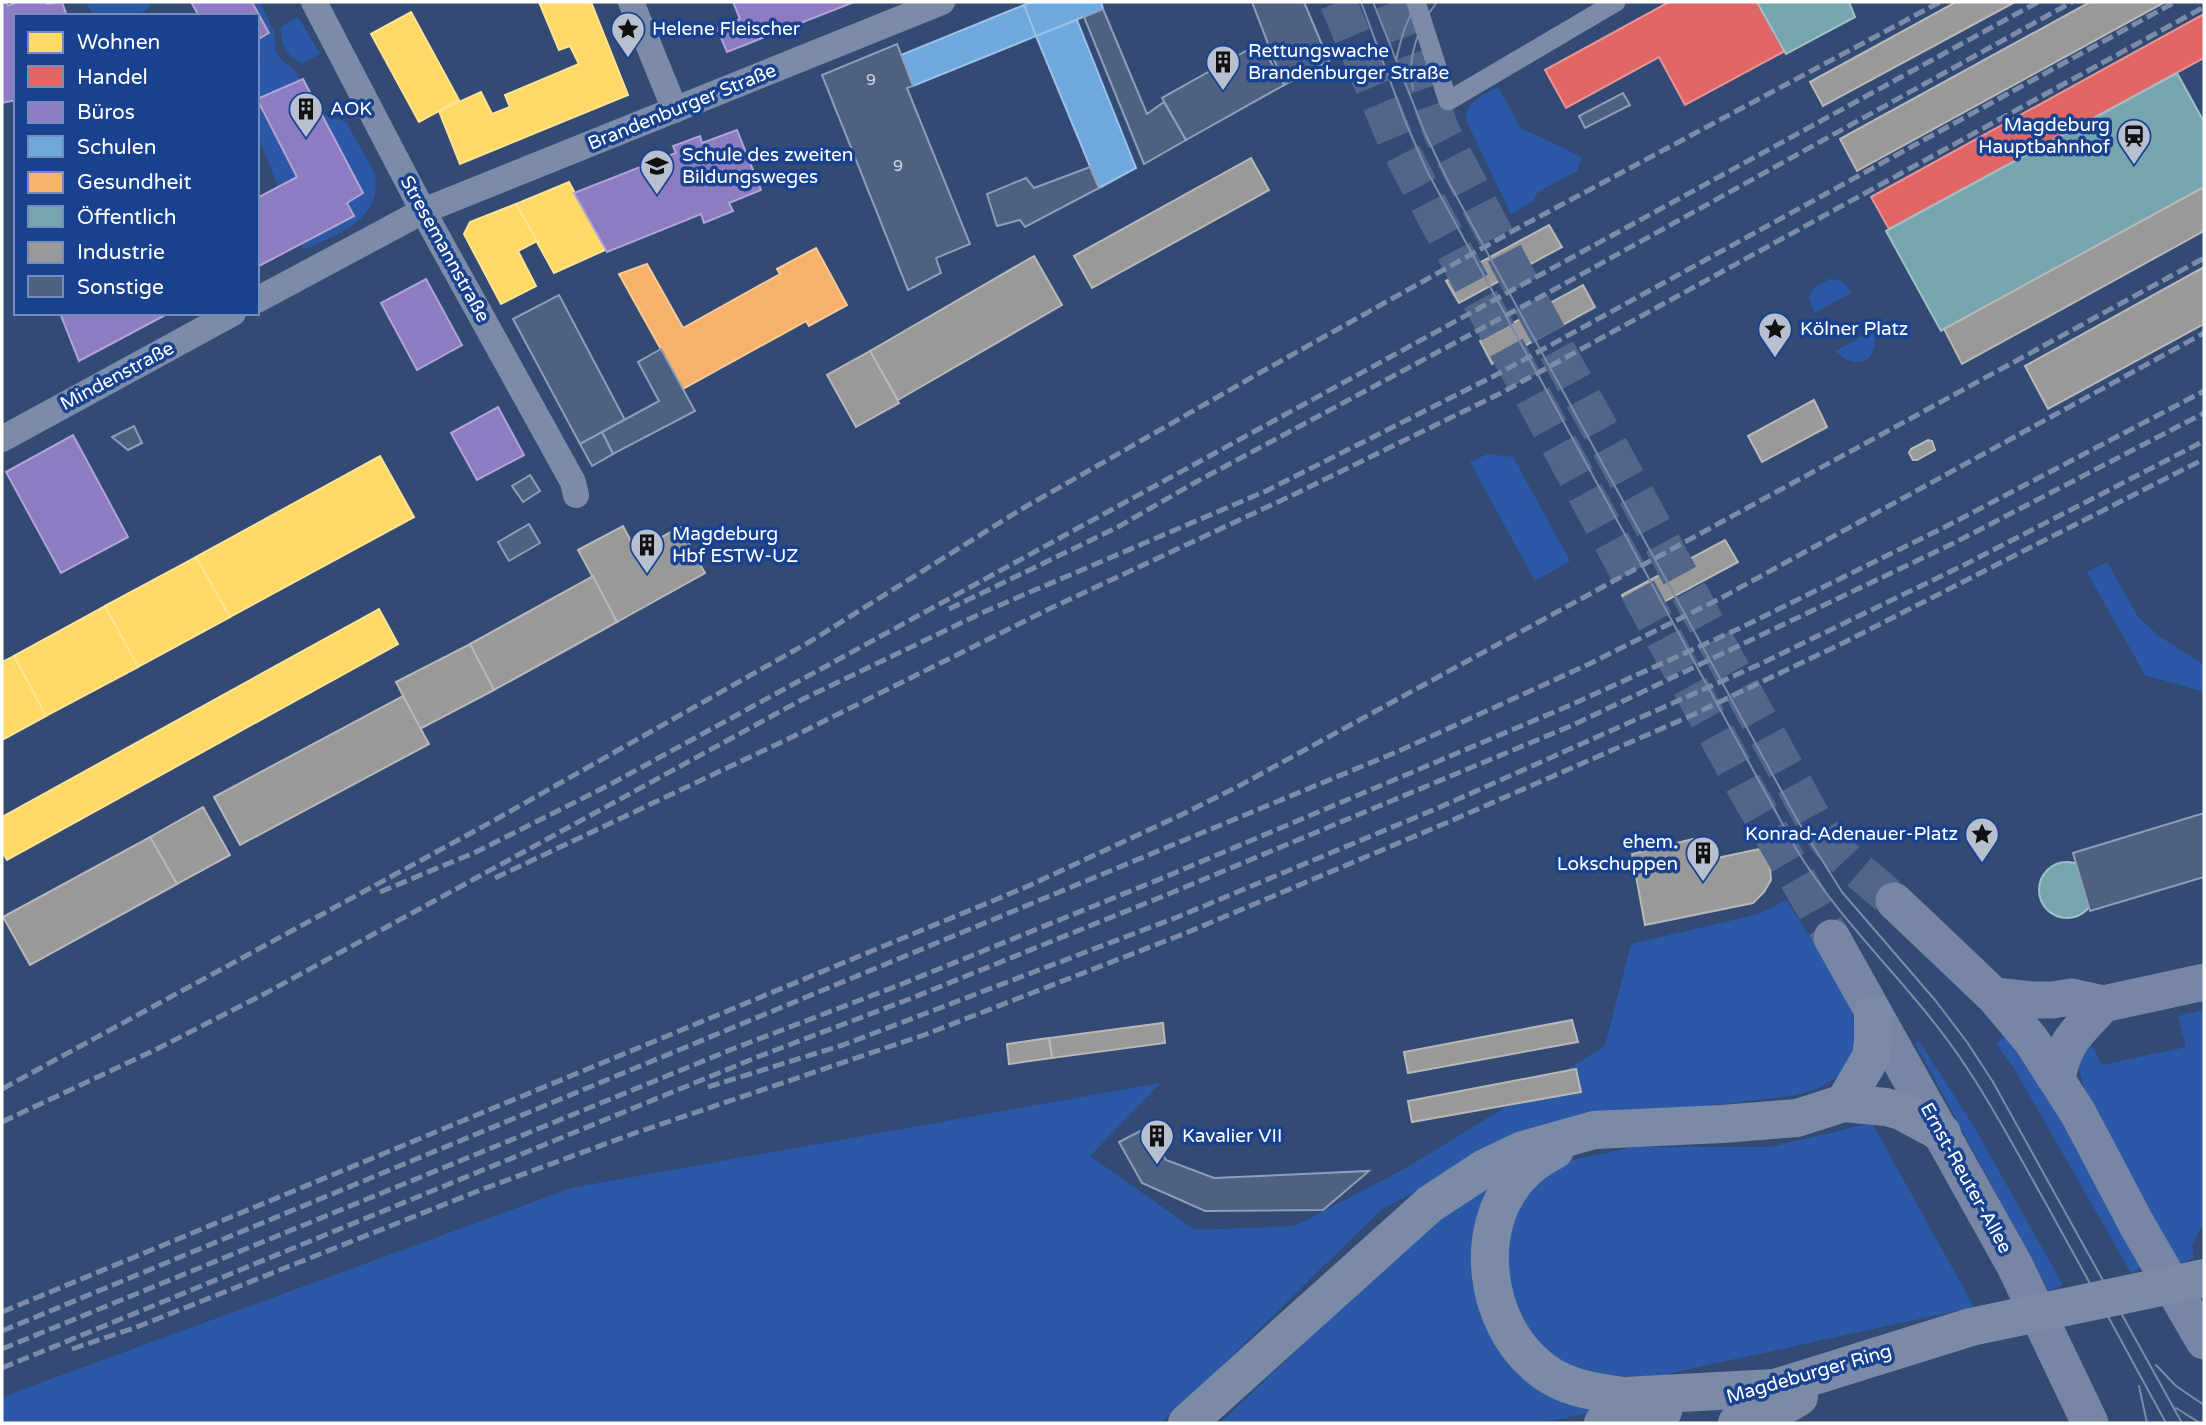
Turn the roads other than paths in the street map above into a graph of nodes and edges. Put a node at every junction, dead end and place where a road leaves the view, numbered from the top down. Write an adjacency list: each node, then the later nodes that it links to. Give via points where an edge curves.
1 (314, 2): 7 (street, Stresemannstraße)
2 (631, 2): 6 (street)
3 (942, 2): 6 (street, Brandenburger Straße)
4 (1416, 2): 5 (street, via 1448,101)
5 (1616, 2)
6 (675, 110): 7 (street, Brandenburger Straße)
7 (423, 211): 8 (street); 11 (street, Stresemannstraße, via 573,482)
8 (259, 299)
9 (229, 315): 10 (street, Mindenstraße)
10 (2, 439)
11 (576, 495)
12 (1894, 901): 15 (main road)
13 (1832, 938): 17 (main road, Ernst-Reuter-Allee)
14 (2204, 982): 16 (main road)
15 (1994, 996): 16 (main road, via 2032,1000 2073,997); 18 (main road)
16 (2103, 1004): 18 (main road, via 2072,1036)
17 (1874, 1013): 19 (highway, via 1871,1057); 21 (main road, Ernst-Reuter-Allee)
18 (2057, 1078): 25 (main road)
19 (1844, 1103): 20 (highway, via 1797,1118); 21 (highway, via 1901,1111)
20 (1594, 1130): 26 (highway, via 1524,1171 1500,1210 1491,1248 1491,1285 1500,1315 1517,1343 1552,1377 1599,1394); 27 (highway, via 1523,1150 1446,1192)
21 (1942, 1133): 30 (main road, Ernst-Reuter-Allee, via 2015,1266)
22 (2204, 1278): 24 (highway, bridge)
23 (2204, 1299): 24 (highway)
24 (1976, 1335): 26 (highway, Magdeburger Ring); 29 (highway, Magdeburger Ring, via 1818,1387 1766,1416)
25 (2204, 1341)
26 (1775, 1388): 28 (highway, Magdeburger Ring)
27 (1187, 1423)
28 (1603, 1423)
29 (1737, 1423)
30 (2090, 1423)

